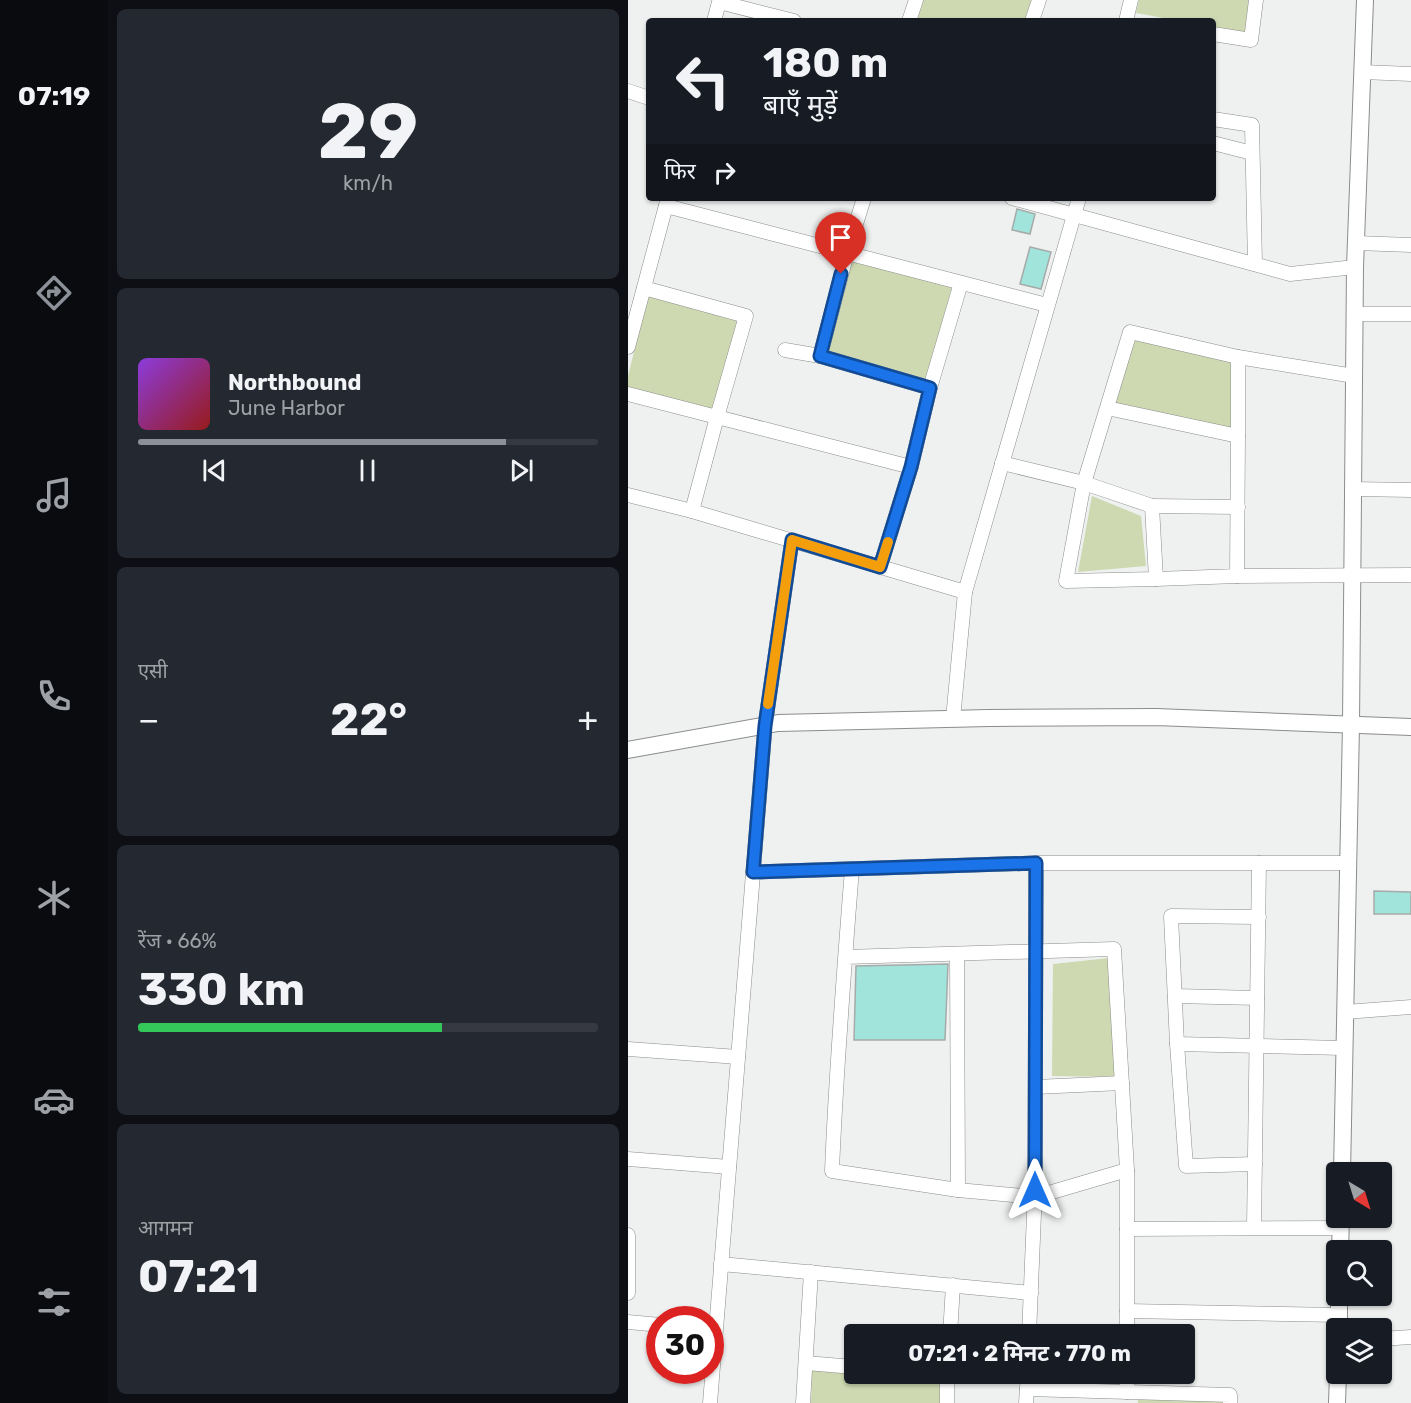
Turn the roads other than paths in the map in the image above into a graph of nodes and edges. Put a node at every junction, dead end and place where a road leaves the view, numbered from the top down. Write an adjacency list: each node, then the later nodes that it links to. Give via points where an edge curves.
1 (916, 0): 9 (street)
2 (1039, 0): 10 (street)
3 (1131, 0): 11 (street)
4 (1256, 0): 12 (street, via 1251,40)
5 (1365, 0): 13 (street)
6 (720, 1): 7 (street); 8 (street)
7 (715, 18)
8 (783, 18)
9 (910, 18)
10 (1033, 18)
11 (1129, 18)
12 (1216, 34)
13 (1363, 72): 14 (street); 25 (street)
14 (1411, 74)
15 (628, 91): 16 (street)
16 (646, 97)
17 (1216, 119): 19 (street, via 1252,125)
18 (1216, 144): 19 (street)
19 (1252, 153): 28 (street)
20 (863, 201): 27 (street)
21 (1023, 201): 24 (street)
22 (1078, 201): 24 (street)
23 (667, 202): 27 (street); 31 (street)
24 (1074, 215): 28 (street); 32 (street)
25 (1356, 243): 26 (street); 29 (street)
26 (1411, 245)
27 (847, 253): 30 (street); 37 (street)
28 (1255, 264): 29 (street, via 1290,274)
29 (1355, 267): 33 (street)
30 (961, 283): 32 (street); 40 (street)
31 (644, 288): 35 (street); 43 (street, via 746,316)
32 (1047, 306): 45 (street)
33 (1355, 314): 34 (street); 39 (street)
34 (1411, 314)
35 (628, 348)
36 (785, 350): 37 (street)
37 (820, 356): 40 (street)
38 (1238, 357): 39 (street); 42 (street, via 1130,332); 44 (street)
39 (1354, 376): 48 (street)
40 (930, 388): 46 (street)
41 (628, 394): 43 (street)
42 (1107, 408): 44 (street); 47 (street)
43 (717, 417): 46 (street); 53 (street)
44 (1238, 436): 52 (street)
45 (1002, 463): 47 (street); 60 (street)
46 (911, 467): 55 (street)
47 (1084, 483): 51 (street); 59 (street, via 1066,581)
48 (1353, 489): 49 (street); 56 (street)
49 (1411, 490)
50 (628, 495): 53 (street)
51 (1152, 506): 52 (street); 59 (street)
52 (1238, 507): 58 (street)
53 (692, 511): 54 (street)
54 (792, 540): 55 (street); 63 (street)
55 (880, 567): 60 (street)
56 (1352, 575): 57 (street); 58 (street); 62 (street)
57 (1411, 575)
58 (1237, 576): 59 (street)
59 (1156, 579)
60 (965, 592): 61 (street)
61 (953, 718): 62 (street, via 1156,717); 63 (street)
62 (1351, 725): 64 (street); 68 (street)
63 (765, 726): 65 (street); 70 (street)
64 (1411, 727)
65 (628, 750)
66 (1036, 863): 67 (street); 69 (street); 72 (street)
67 (1260, 863): 68 (street); 71 (street)
68 (1348, 863): 78 (street)
69 (852, 869): 70 (street); 74 (street)
70 (753, 872): 83 (street)
71 (1259, 917): 75 (street, via 1171,916); 76 (street)
72 (1036, 953): 73 (street); 84 (street, via 1114,949); 85 (street)
73 (957, 955): 74 (street); 91 (street)
74 (846, 957): 91 (street, via 832,1171)
75 (1175, 996): 76 (street); 79 (street)
76 (1257, 998): 80 (street)
77 (1411, 1007): 78 (street)
78 (1345, 1012): 81 (street)
79 (1177, 1044): 80 (street); 88 (street, via 1186,1166)
80 (1258, 1046): 81 (street); 88 (street)
81 (1344, 1048): 87 (street)
82 (628, 1049): 83 (street)
83 (738, 1058): 89 (street)
84 (1122, 1083): 85 (street); 90 (street)
85 (1036, 1087): 92 (street)
86 (628, 1159): 89 (street)
87 (1342, 1162)
88 (1255, 1164): 94 (street)
89 (729, 1167): 97 (street)
90 (1127, 1170): 92 (street); 95 (street)
91 (958, 1190): 92 (street)
92 (1035, 1197): 101 (street)
93 (1326, 1224): 94 (street)
94 (1254, 1228): 95 (street)
95 (1127, 1229): 103 (street)
96 (628, 1235): 100 (street)
97 (721, 1264): 98 (street); 102 (street)
98 (811, 1272): 99 (street); 112 (street)
99 (954, 1285): 101 (street); 107 (street)
100 (628, 1293)
101 (1031, 1293): 108 (street)
102 (716, 1306)
103 (1127, 1311): 104 (street); 109 (street)
104 (1326, 1321)
105 (628, 1322): 106 (street)
106 (646, 1324)
107 (951, 1324)
108 (1030, 1324)
109 (1127, 1324)
110 (1411, 1337): 111 (street)
111 (1392, 1338)
112 (806, 1363): 113 (street); 120 (street)
113 (844, 1366)
114 (711, 1384): 119 (street)
115 (947, 1384): 121 (street)
116 (1338, 1384): 123 (street)
117 (1027, 1396): 118 (street)
118 (1131, 1396): 122 (street, via 1230,1395)
119 (710, 1403)
120 (803, 1403)
121 (947, 1403)
122 (1230, 1403)
123 (1337, 1403)

